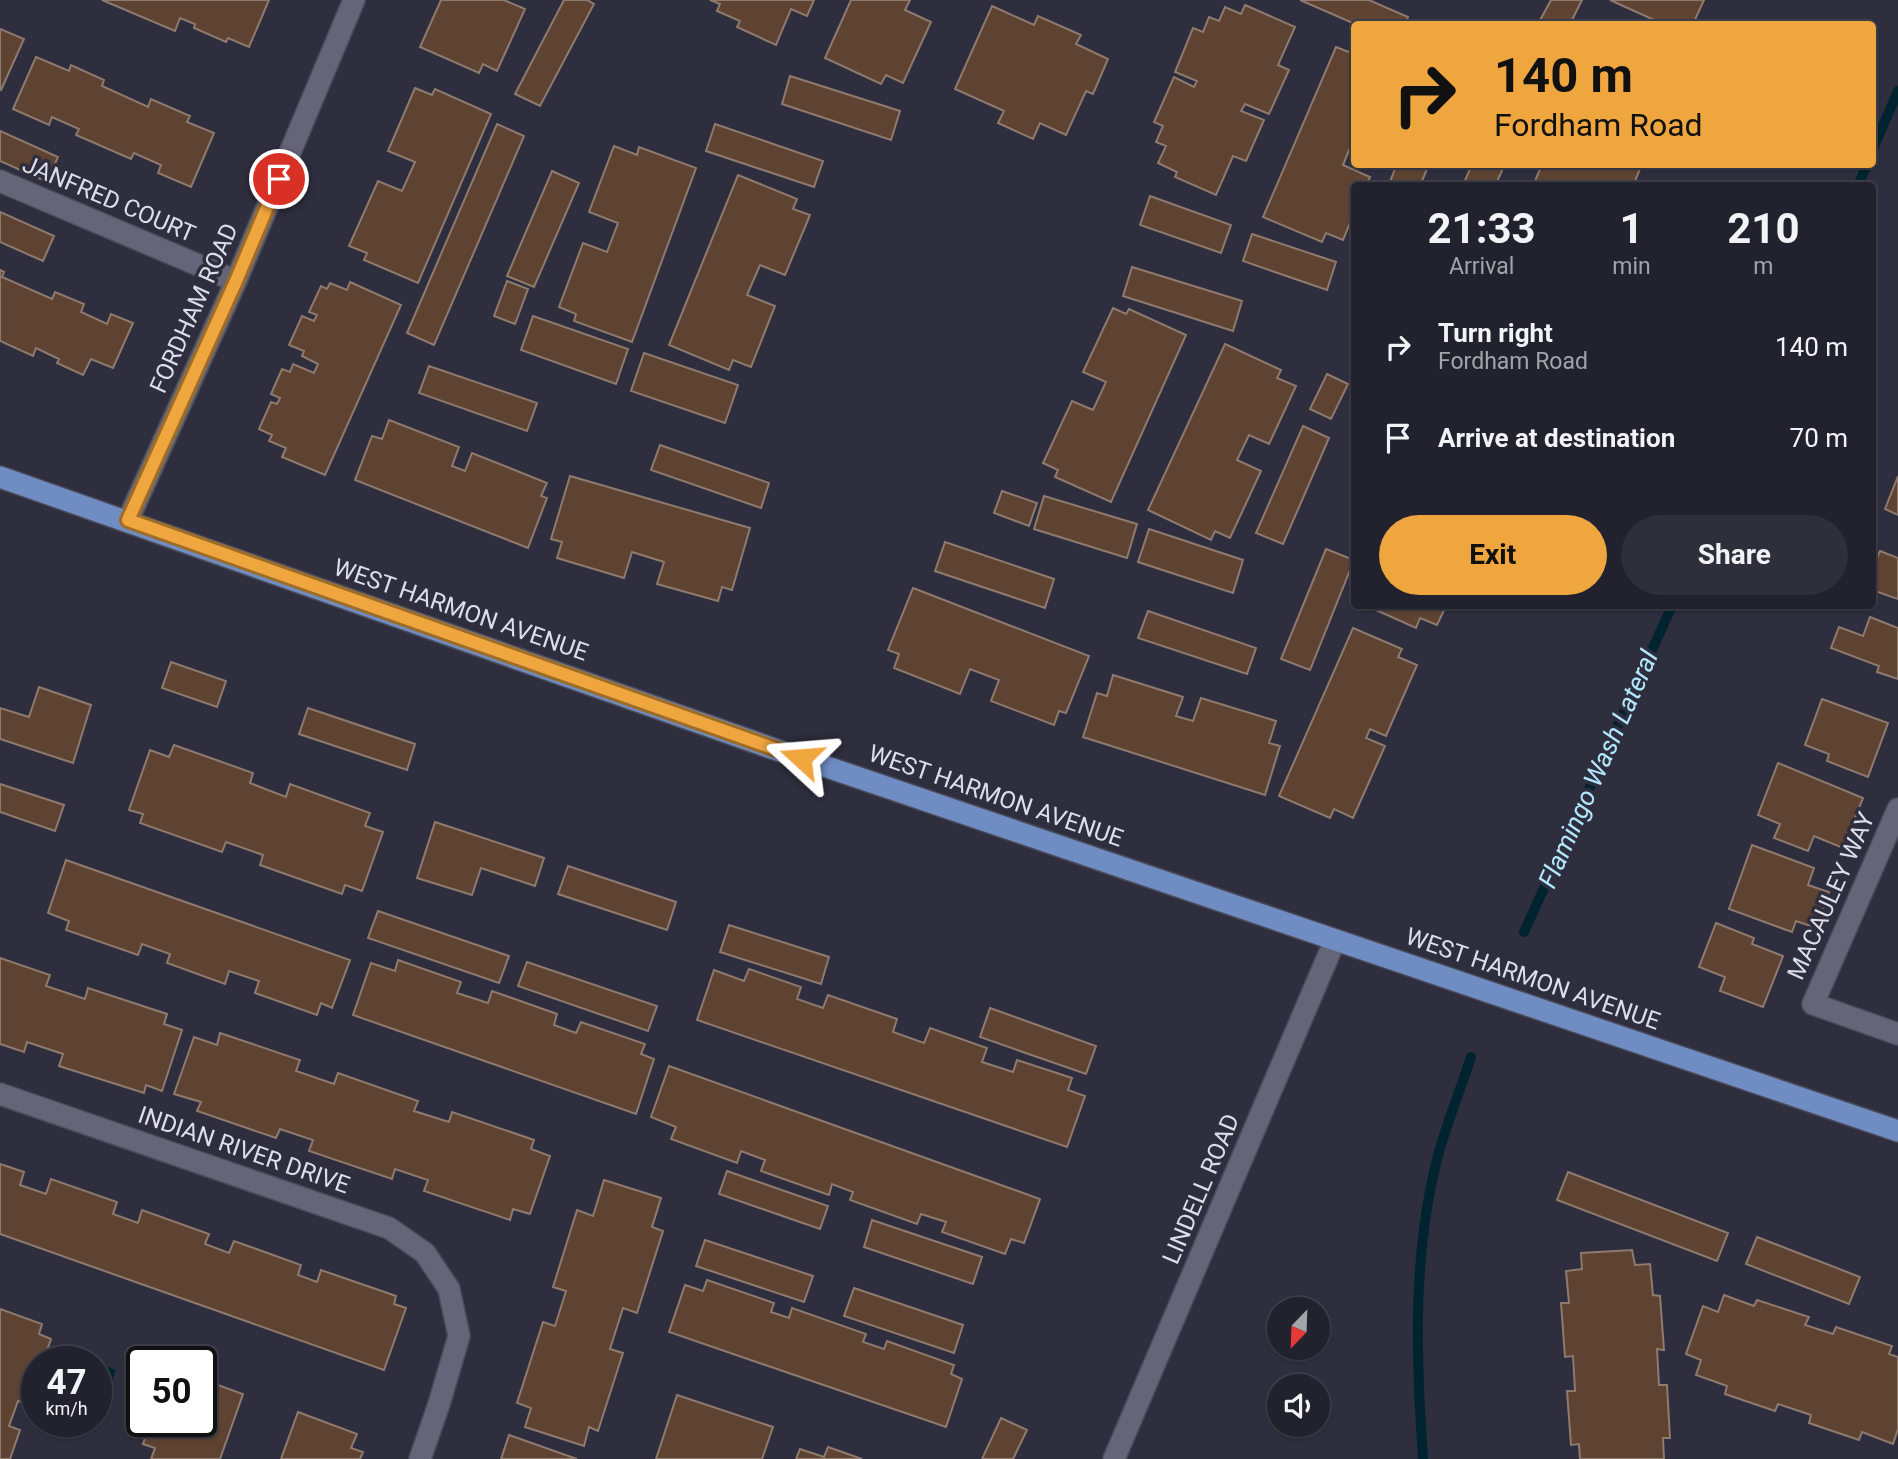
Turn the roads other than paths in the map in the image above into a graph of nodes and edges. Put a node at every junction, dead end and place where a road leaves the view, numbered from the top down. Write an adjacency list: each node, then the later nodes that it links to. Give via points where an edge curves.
1 (354, 0): 3 (street, FORDHAM ROAD)
2 (0, 181): 3 (street, JANFRED COURT)
3 (236, 281): 5 (street, FORDHAM ROAD)
4 (0, 477): 5 (main road, WEST HARMON AVENUE)
5 (128, 520): 7 (main road, WEST HARMON AVENUE, via 774,749)
6 (1898, 809): 8 (street, MACAULEY WAY, via 1813,1004)
7 (1335, 940): 10 (main road, WEST HARMON AVENUE); 12 (street, LINDELL ROAD)
8 (1898, 1034)
9 (0, 1094): 11 (street, INDIAN RIVER DRIVE, via 389,1228 425,1253 449,1289 459,1336)
10 (1898, 1131)
11 (420, 1459)
12 (1114, 1459)

